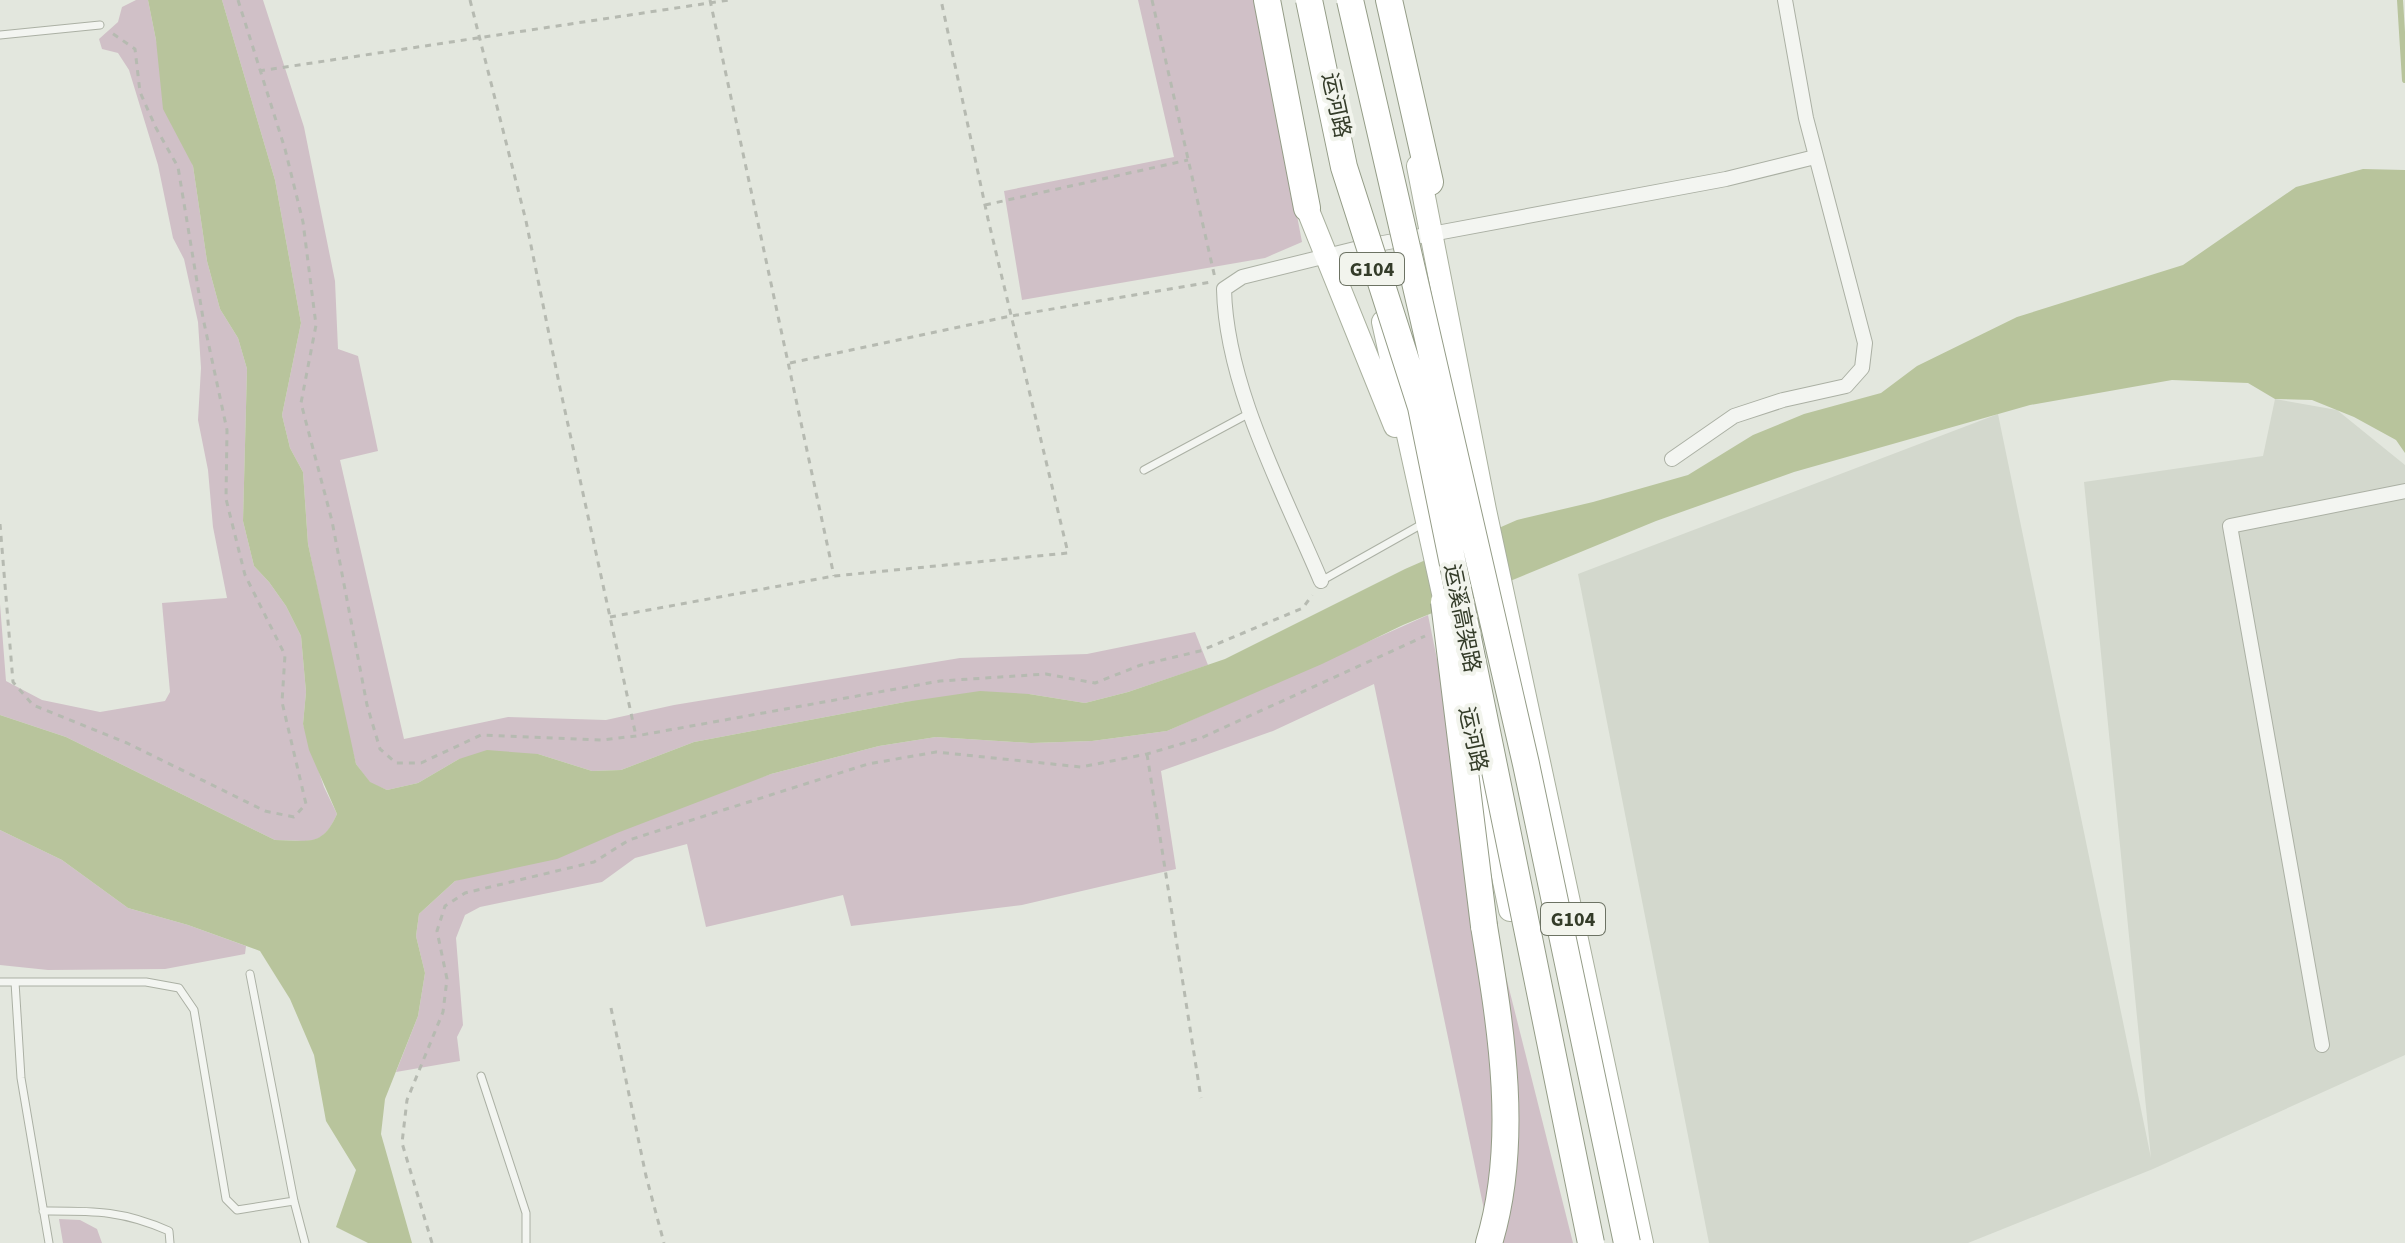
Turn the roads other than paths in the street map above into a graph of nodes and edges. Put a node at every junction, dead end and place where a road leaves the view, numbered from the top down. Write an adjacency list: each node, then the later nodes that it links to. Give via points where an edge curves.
1 (1267, 0): 10 (highway)
2 (1312, 0): 12 (main road, 运河路 / G104); 14 (highway, 运溪高架路, bridge, via 1344,167)
3 (1350, 0): 36 (highway, 运溪高架路, bridge, via 1526,764)
4 (1387, 0): 9 (highway); 11 (main road, G104)
5 (1785, 0): 8 (street)
6 (100, 25): 7 (lane)
7 (0, 35)
8 (1815, 157): 11 (street, via 1726,179); 16 (street, via 1865,343 1862,368 1846,386 1734,416)
9 (1430, 182): 11 (main road)
10 (1307, 208): 13 (main road)
11 (1434, 233): 12 (street); 37 (main road, G104, via 1485,510)
12 (1367, 246): 13 (street); 18 (main road, 运河路 / G104)
13 (1326, 256): 15 (street, via 1242,277 1224,289 1224,323); 18 (main road)
14 (1421, 407): 33 (highway, bridge, via 1503,1045 1504,1136 1498,1214); 35 (highway, 运溪高架路, bridge)
15 (1250, 413): 17 (lane); 21 (street)
16 (1672, 459)
17 (1144, 470)
18 (1417, 480): 20 (main road, 运河路 / G104)
19 (2405, 491): 25 (street, via 2230,526)
20 (1428, 530): 21 (lane); 34 (main road, 运河路 / G104)
21 (1321, 581)
22 (250, 974): 27 (lane)
23 (0, 982): 24 (lane)
24 (15, 982): 27 (lane, via 146,982 179,988 194,1010 226,1199 237,1210); 28 (lane, via 21,1078)
25 (2322, 1045)
26 (481, 1076): 32 (lane, via 526,1213)
27 (294, 1201): 31 (lane)
28 (43, 1211): 29 (lane); 30 (lane, via 110,1211 142,1219 169,1231)
29 (49, 1243)
30 (170, 1243)
31 (305, 1243)
32 (526, 1243)
33 (1489, 1243)
34 (1580, 1243)
35 (1591, 1243)
36 (1627, 1243)
37 (1642, 1243)

